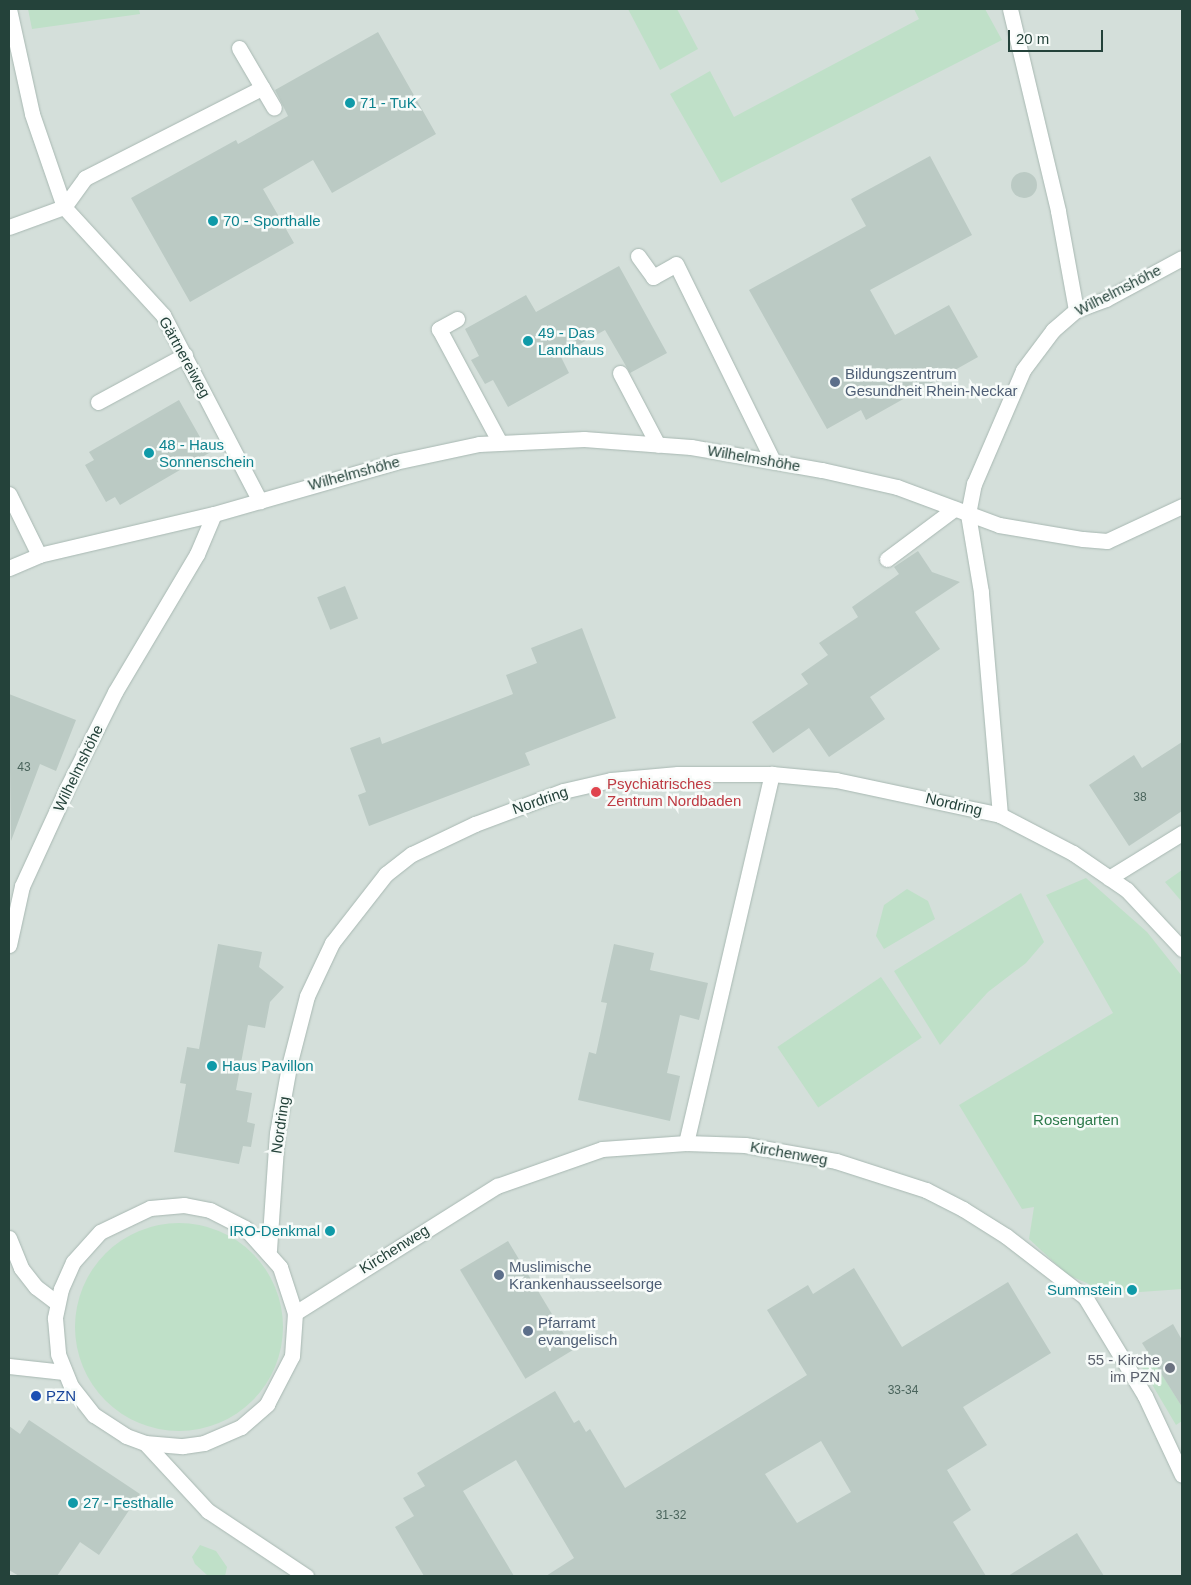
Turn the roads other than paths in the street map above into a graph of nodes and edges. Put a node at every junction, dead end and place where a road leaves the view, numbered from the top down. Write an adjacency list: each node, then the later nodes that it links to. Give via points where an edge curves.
1 (1010, 9): 10 (street, via 1058,211)
2 (9, 10): 6 (street, via 32,114)
3 (239, 48): 4 (street)
4 (262, 88): 5 (street); 6 (street, via 86,178)
5 (274, 108)
6 (64, 207): 7 (street); 12 (street, Gärtnereiweg, via 163,315)
7 (9, 227)
8 (638, 256): 17 (street, via 652,277 676,264)
9 (1182, 258): 10 (street, Wilhelmshöhe, via 1106,299)
10 (1076, 310): 21 (street, Wilhelmshöhe, via 1053,330 1024,370)
11 (458, 320): 15 (street, via 439,329)
12 (185, 356): 14 (street); 19 (street, Gärtnereiweg)
13 (620, 373): 16 (street)
14 (98, 402)
15 (500, 443): 16 (street, Wilhelmshöhe, via 584,439); 19 (street, Wilhelmshöhe, via 395,462)
16 (658, 445): 17 (street, Wilhelmshöhe)
17 (773, 461): 21 (street, Wilhelmshöhe, via 898,487)
18 (9, 494): 23 (street)
19 (260, 501): 22 (street, Wilhelmshöhe)
20 (1182, 506): 21 (street, via 1107,541 999,525)
21 (961, 512): 24 (street); 27 (street, Wilhelmshöhe, via 982,601)
22 (214, 514): 23 (street); 30 (street, Wilhelmshöhe, via 197,554 115,692 67,788 22,886)
23 (39, 555): 25 (street)
24 (887, 559)
25 (9, 568)
26 (772, 774): 27 (street, Nordring, via 836,780); 32 (street); 34 (street, Nordring, via 678,774 611,780 563,791 475,824 412,854 386,874 332,943 307,996 277,1133)
27 (1000, 815): 29 (street, Nordring, via 1073,853)
28 (1182, 833): 29 (street)
29 (1109, 878): 31 (street, Nordring, via 1162,922)
30 (9, 945)
31 (1182, 949)
32 (686, 1143): 36 (street, Kirchenweg, via 602,1149 497,1186); 40 (street, Kirchenweg, via 745,1145 836,1161 926,1190 1006,1236 1085,1297 1145,1396)
33 (9, 1238): 35 (street, via 21,1268)
34 (269, 1250): 35 (street, via 245,1228 210,1210 184,1205 150,1208 116,1221 86,1245 66,1275); 36 (street, via 286,1279)
35 (57, 1303): 38 (street, via 55,1336)
36 (295, 1313): 39 (street, via 292,1356 282,1382 256,1416 241,1427 204,1443 183,1446)
37 (9, 1366): 38 (street)
38 (64, 1372): 39 (street, via 94,1415 126,1436)
39 (145, 1443): 41 (street, via 208,1511)
40 (1182, 1475)
41 (306, 1576)

